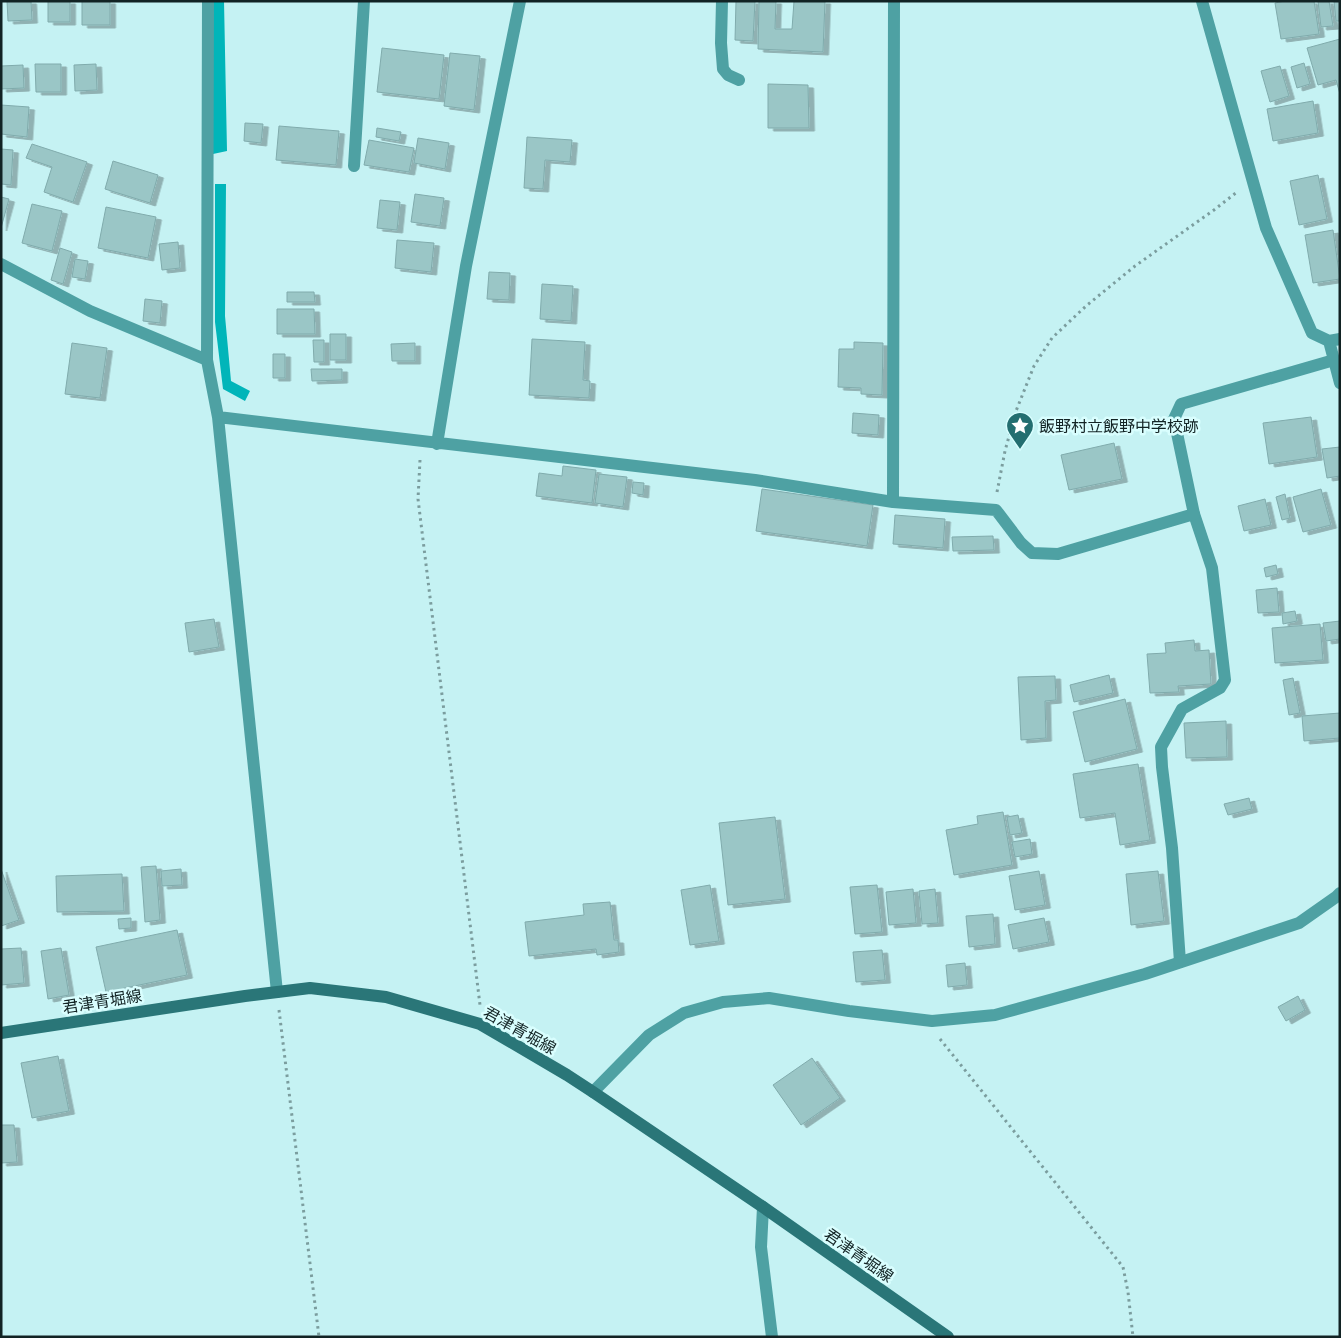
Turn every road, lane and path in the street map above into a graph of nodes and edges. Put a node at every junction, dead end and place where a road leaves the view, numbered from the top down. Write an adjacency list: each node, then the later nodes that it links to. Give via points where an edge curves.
1 (208, 1): 12 (street)
2 (364, 1): 8 (street)
3 (520, 1): 17 (street, via 466,266)
4 (722, 1): 7 (street, via 723,69)
5 (894, 1): 18 (street)
6 (1202, 1): 9 (street)
7 (739, 80)
8 (354, 166)
9 (1252, 178): 11 (street, via 1266,228 1312,334); 19 (path, via 1214,210 1135,266 1052,338 1034,366 1016,411 998,483)
10 (1, 264): 12 (street, via 90,311)
11 (1334, 340): 13 (street)
12 (207, 360): 15 (street)
13 (1334, 360): 14 (street); 20 (street, via 1181,404 1174,419)
14 (1340, 382)
15 (218, 417): 16 (street); 23 (street)
16 (421, 442): 17 (street); 25 (path, via 418,499 481,1009)
17 (437, 444): 18 (street, via 755,480)
18 (893, 502): 19 (street)
19 (996, 510): 20 (street, via 1021,544 1032,553 1058,554)
20 (1194, 514): 22 (street, via 1212,568 1225,680 1220,688 1182,709 1161,747)
21 (1340, 893): 22 (street, via 1299,922)
22 (1180, 962): 24 (street, via 994,1015)
23 (277, 992): 25 (main road, 君津青堀線, via 310,988 386,997); 26 (main road, 君津青堀線); 29 (path)
24 (932, 1020): 27 (street, via 769,998 723,1002 684,1013 649,1035); 32 (path, via 941,1041 1122,1267)
25 (486, 1028): 27 (main road, 君津青堀線)
26 (1, 1033)
27 (593, 1092): 28 (main road, 君津青堀線)
28 (763, 1207): 30 (street, via 761,1247); 31 (main road, 君津青堀線)
29 (319, 1337)
30 (772, 1337)
31 (948, 1337)
32 (1133, 1337)

